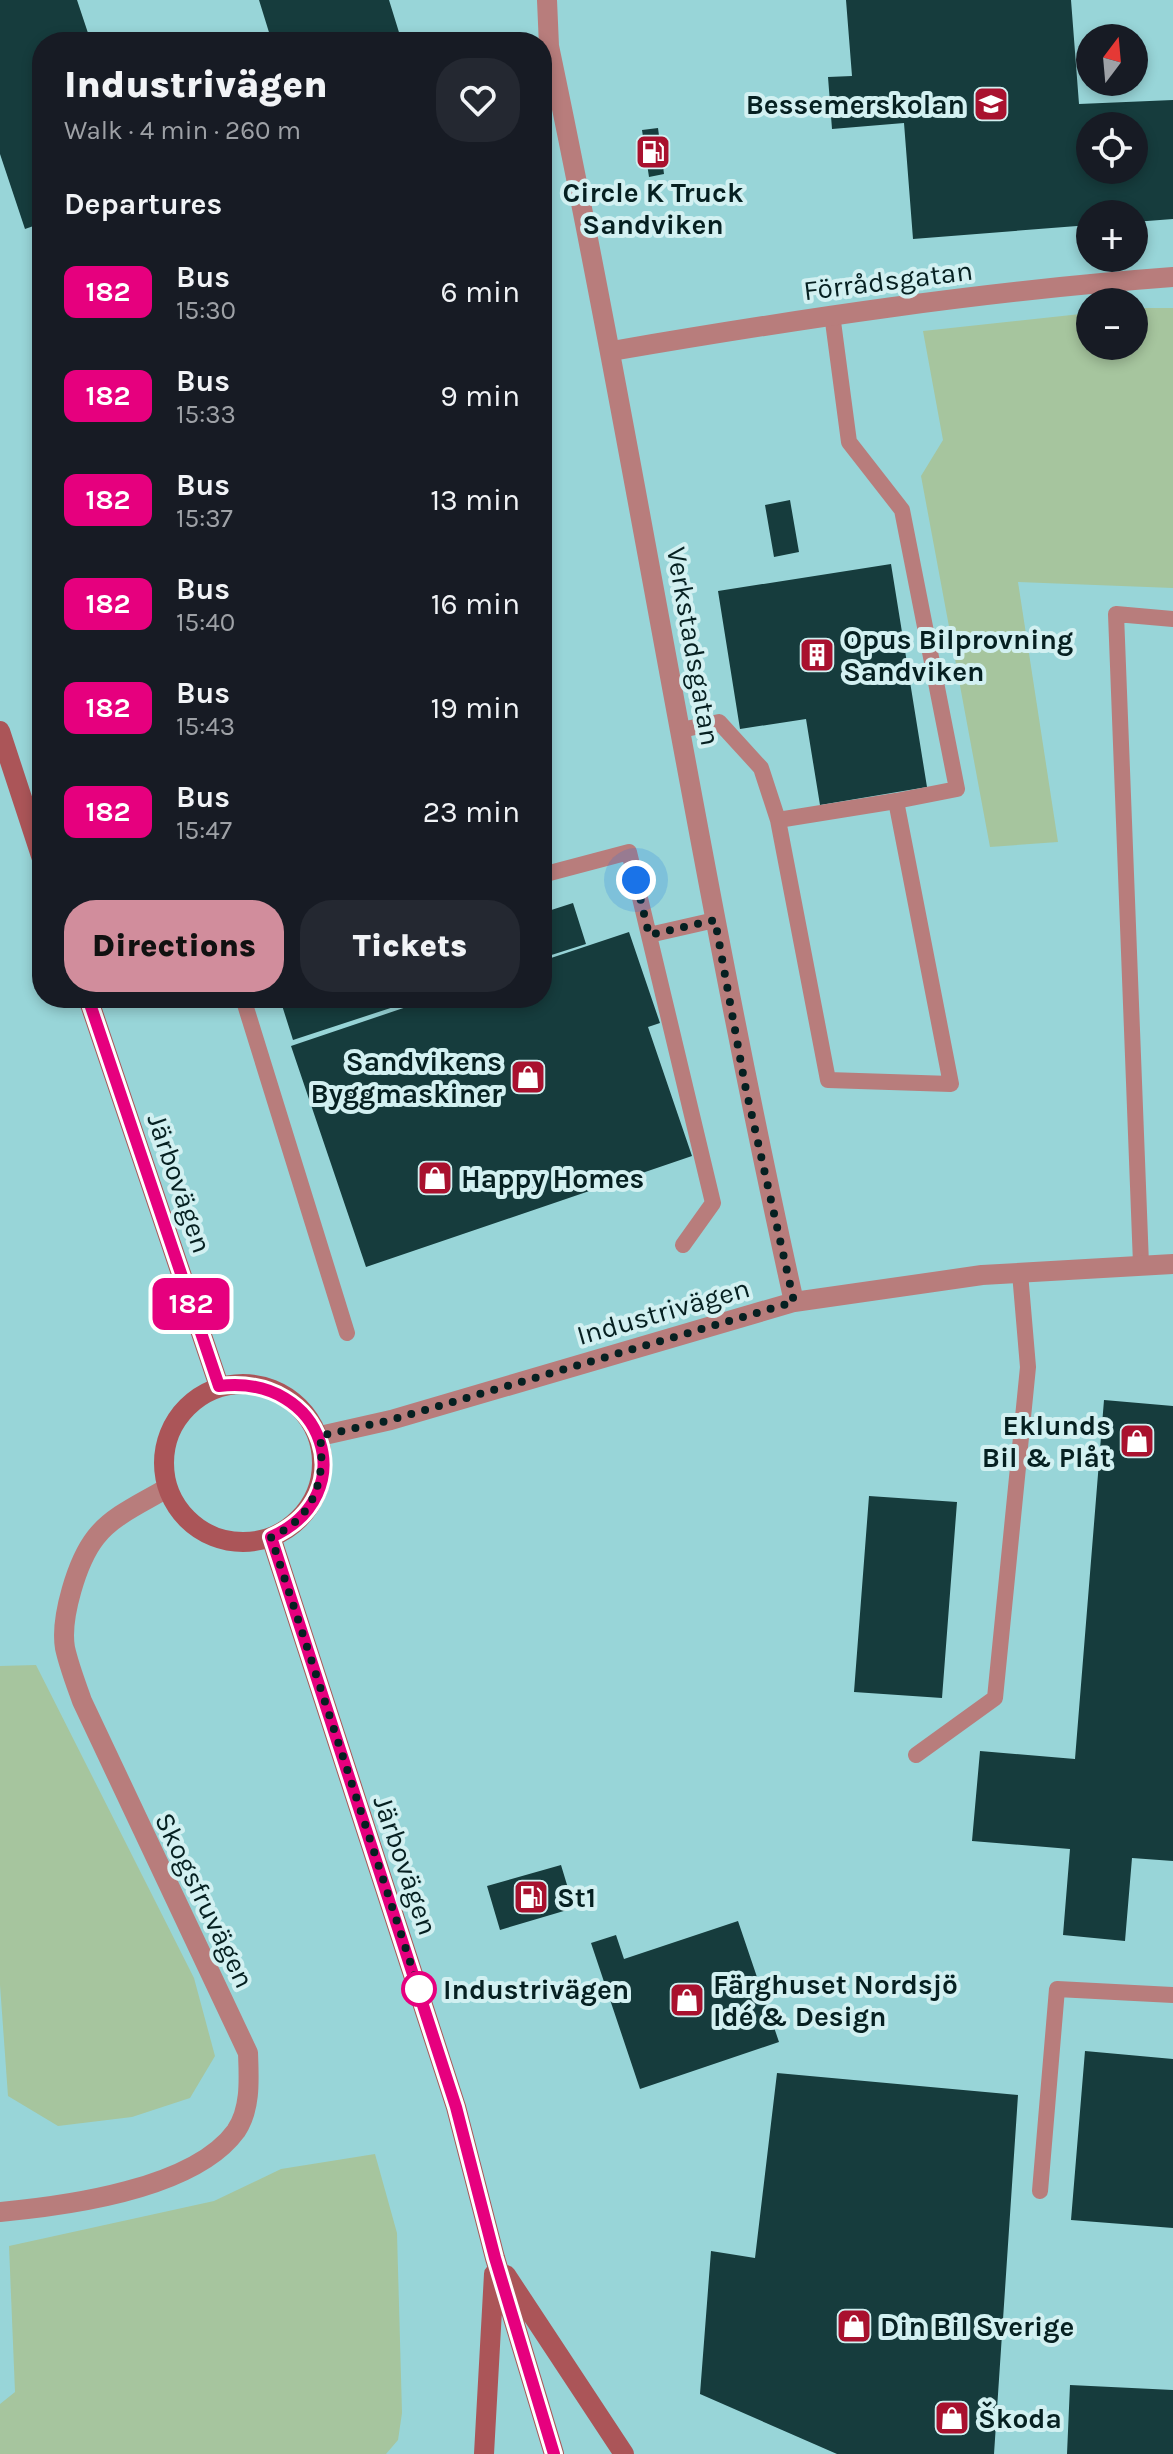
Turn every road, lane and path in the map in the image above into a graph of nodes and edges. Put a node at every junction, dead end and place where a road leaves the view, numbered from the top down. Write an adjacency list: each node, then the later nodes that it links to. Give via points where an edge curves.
1 (547, 0): 2 (street, Verkstadsgatan)
2 (548, 32)
3 (552, 61): 6 (street, Verkstadsgatan)
4 (1173, 277): 5 (street, Förrådsgatan)
5 (832, 314): 6 (street, Förrådsgatan); 10 (lane, via 849,442 902,510 957,789)
6 (612, 351): 8 (street, Verkstadsgatan)
7 (1173, 619): 19 (lane, via 1116,614)
8 (681, 730): 11 (lane, via 719,722 761,768); 14 (street, Verkstadsgatan)
9 (0, 731): 12 (main road)
10 (896, 801): 11 (lane); 11 (lane, via 951,1084 828,1080)
11 (778, 820)
12 (32, 829)
13 (552, 872): 15 (lane, via 629,852)
14 (715, 920): 15 (lane); 22 (street, Verkstadsgatan, via 745,1085)
15 (649, 935): 18 (lane, via 713,1203)
16 (91, 1008): 24 (main road, Järbovägen)
17 (246, 1008): 23 (lane)
18 (683, 1245)
19 (1141, 1264): 20 (street, Industrivägen); 21 (street, Industrivägen)
20 (1173, 1264)
21 (1020, 1273): 22 (street, Industrivägen); 28 (lane, via 1028,1367 995,1698)
22 (794, 1302): 25 (street, Industrivägen)
23 (347, 1333)
24 (219, 1386): 25 (main road, via 244,1383 284,1395 302,1409); 26 (main road, via 194,1402 172,1426 163,1459)
25 (320, 1436): 27 (main road, via 323,1459 316,1495 291,1528)
26 (167, 1488): 27 (main road, via 177,1509 210,1535 230,1543); 31 (street, Skogsfruvägen, via 97,1536 80,1564 65,1646 82,1701 248,2053 249,2094 236,2131 174,2175 79,2200)
27 (271, 1537): 32 (main road, Järbovägen, via 456,2107)
28 (916, 1755)
29 (1173, 1995): 30 (lane, via 1057,1989)
30 (1040, 2191)
31 (0, 2212)
32 (495, 2258): 33 (main road, Järbovägen); 34 (main road, Järbovägen); 35 (main road)
33 (484, 2454)
34 (554, 2454)
35 (624, 2454)

